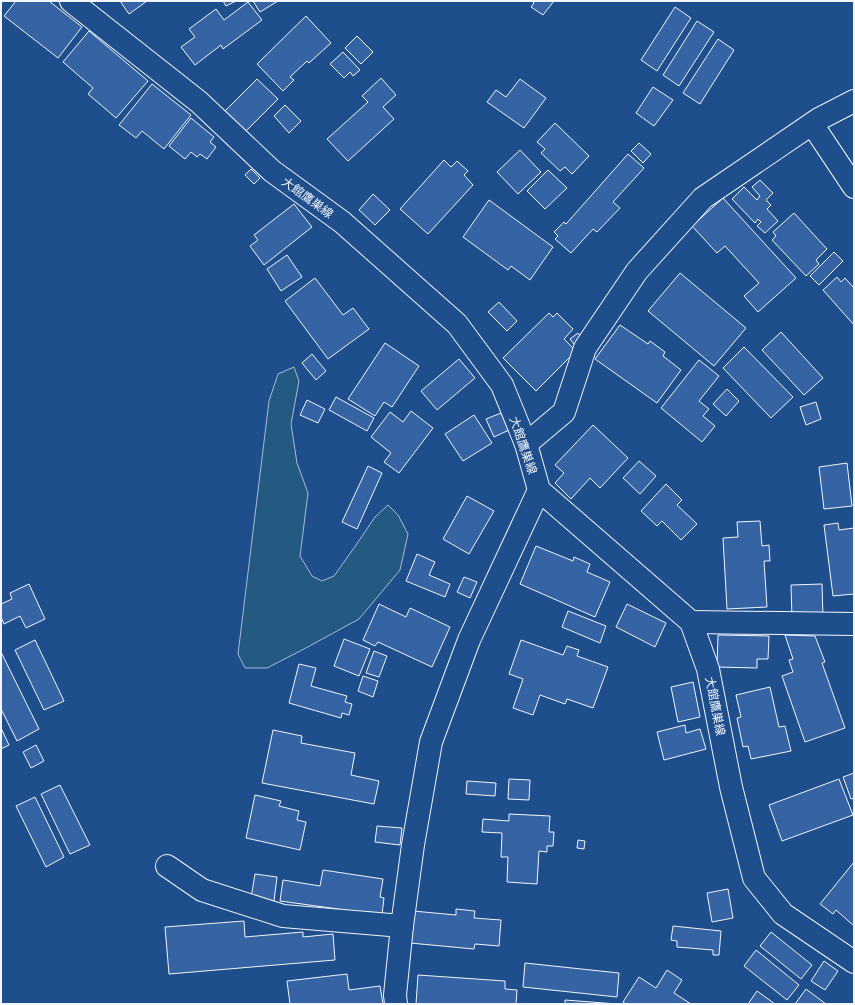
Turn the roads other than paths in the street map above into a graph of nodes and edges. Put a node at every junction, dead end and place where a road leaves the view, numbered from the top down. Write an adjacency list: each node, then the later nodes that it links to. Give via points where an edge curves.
1 (71, 1): 5 (street, 大館鷹巣線, via 199,102 272,170 342,222 457,324 502,385)
2 (854, 101): 3 (street)
3 (812, 124): 4 (street); 5 (street, via 703,198 637,271 585,348 564,412)
4 (854, 187)
5 (526, 444): 6 (street, 大館鷹巣線)
6 (539, 490): 7 (street, 大館鷹巣線); 10 (street, via 469,640 430,742)
7 (691, 622): 8 (street); 11 (street, 大館鷹巣線, via 708,669 754,878 783,914)
8 (854, 624)
9 (167, 866): 10 (street, via 202,890 283,916)
10 (402, 926): 12 (street)
11 (854, 962)
12 (396, 1004)

